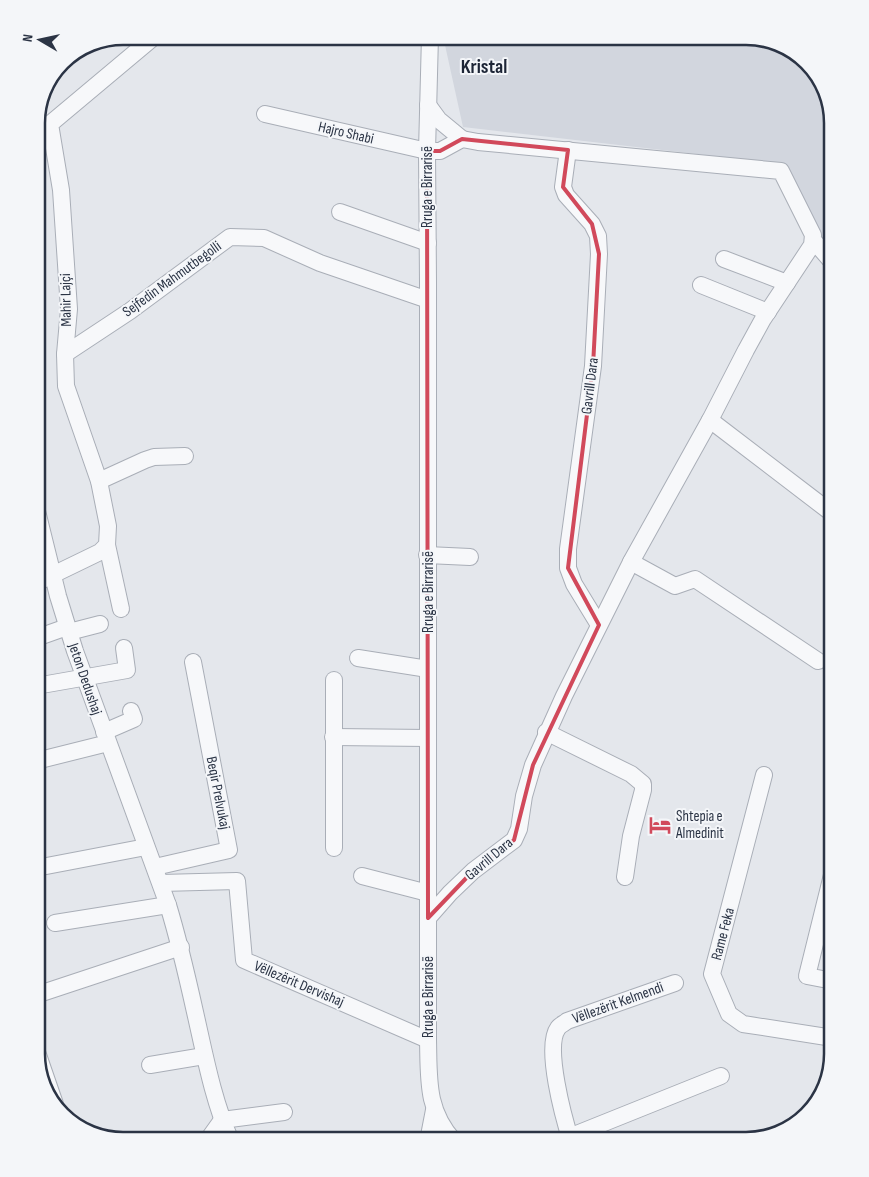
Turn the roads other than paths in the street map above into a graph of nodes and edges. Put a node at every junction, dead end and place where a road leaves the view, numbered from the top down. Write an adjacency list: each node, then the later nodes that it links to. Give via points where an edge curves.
1 (144, 45): 17 (street, Mahir Lajçi, via 50,124 62,190 69,309)
2 (430, 45): 3 (street, Rruga e Birrarisë)
3 (428, 105): 5 (street, via 439,120); 7 (street, Rruga e Birrarisë)
4 (265, 114): 7 (street, Hajro Shabi)
5 (462, 139): 6 (street); 7 (street, via 440,151)
6 (568, 150): 9 (street, via 781,171); 31 (street, Gavrill Dara, via 563,188 592,224 598,236 600,254 593,366 568,568)
7 (427, 152): 10 (street, Rruga e Birrarisë)
8 (340, 212): 10 (street)
9 (813, 240): 11 (street); 13 (street, Gavrill Dara)
10 (428, 242): 15 (street, Rruga e Birrarisë)
11 (824, 253)
12 (724, 259): 13 (street)
13 (787, 283): 16 (street, Gavrill Dara)
14 (701, 284): 16 (street)
15 (428, 300): 17 (street, Sejfedin Mahmutbegolli, via 320,262 264,238 230,237 130,311); 24 (street, Rruga e Birrarisë)
16 (768, 312): 18 (street, Gavrill Dara)
17 (65, 354): 20 (street, Mahir Lajçi, via 66,386)
18 (710, 420): 21 (street); 26 (street, Gavrill Dara)
19 (185, 456): 20 (street, via 154,457)
20 (99, 481): 23 (street, Mahir Lajçi, via 108,526)
21 (824, 507)
22 (45, 544): 27 (street, Jeton Dedushaj)
23 (107, 545): 27 (street, via 100,552); 29 (street, Mahir Lajçi)
24 (427, 555): 25 (street); 38 (street, Rruga e Birrarisë)
25 (470, 557)
26 (631, 562): 31 (street, Gavrill Dara); 36 (street, via 675,586 695,580)
27 (53, 576): 28 (street); 32 (street, Jeton Dedushaj)
28 (45, 579)
29 (121, 609)
30 (100, 624): 32 (street)
31 (599, 625): 43 (street, Gavrill Dara)
32 (68, 630): 33 (street); 39 (street, Jeton Dedushaj)
33 (45, 636)
34 (124, 648): 39 (street, via 127,670)
35 (358, 658): 38 (street)
36 (818, 661)
37 (193, 662): 52 (street, Beqir Prelvukaj, via 229,850)
38 (428, 669): 46 (street, Rruga e Birrarisë)
39 (84, 677): 41 (street); 44 (street, Jeton Dedushaj)
40 (334, 680): 45 (street)
41 (45, 684)
42 (131, 711): 44 (street, via 134,719)
43 (546, 732): 54 (street, via 630,774 642,784); 59 (street, Gavrill Dara, via 533,765 514,840 473,871)
44 (106, 737): 47 (street); 49 (street, Jeton Dedushaj)
45 (333, 737): 46 (street); 50 (street)
46 (428, 738): 56 (street, Rruga e Birrarisë)
47 (45, 758)
48 (764, 775): 65 (street, Rame Feka, via 712,974 729,1014 743,1024)
49 (146, 847): 51 (street); 52 (street, Jeton Dedushaj)
50 (334, 848)
51 (45, 866)
52 (155, 867): 55 (street, Jeton Dedushaj)
53 (362, 876): 56 (street)
54 (624, 877)
55 (161, 883): 57 (street, Jeton Dedushaj); 66 (street, Vëllezërit Dervishaj, via 237,880 244,960)
56 (428, 893): 59 (street, Rruga e Birrarisë)
57 (168, 905): 60 (street); 61 (street, Jeton Dedushaj)
58 (824, 908): 62 (street, via 807,976)
59 (428, 918): 66 (street, Rruga e Birrarisë)
60 (55, 923)
61 (181, 947): 64 (street); 67 (street, Jeton Dedushaj)
62 (824, 979)
63 (675, 983): 77 (street, Vëllezërit Kelmendi, via 567,1021 558,1028 553,1040 553,1058)
64 (45, 992)
65 (824, 1037)
66 (428, 1040): 70 (street, Rruga e Birrarisë, via 430,1093)
67 (204, 1056): 68 (street); 72 (street, Jeton Dedushaj)
68 (150, 1065)
69 (721, 1076): 78 (street)
70 (434, 1110): 75 (street); 76 (street, Rruga e Birrarisë)
71 (284, 1112): 72 (street)
72 (222, 1120): 73 (street); 74 (street, Jeton Dedushaj)
73 (213, 1132)
74 (227, 1132)
75 (430, 1132)
76 (446, 1132)
77 (568, 1132)
78 (587, 1132)

